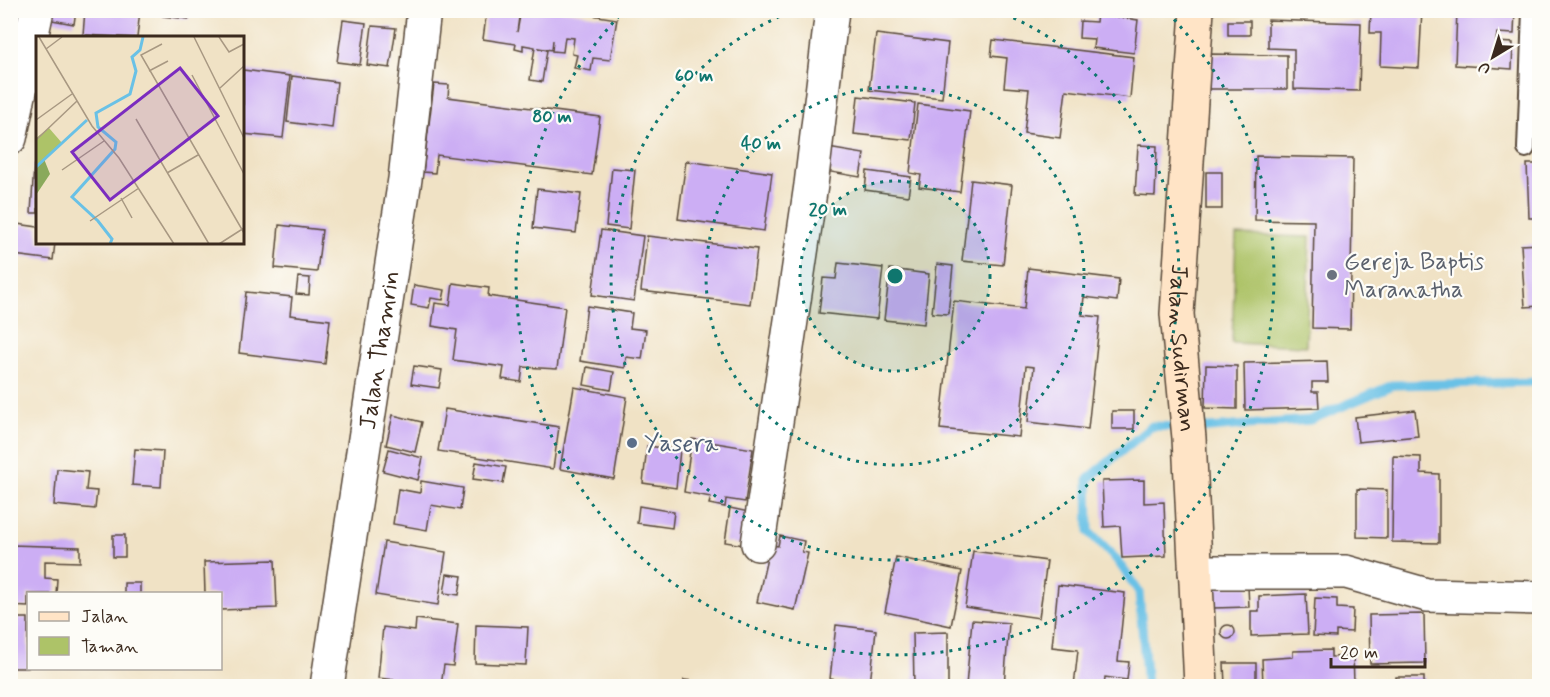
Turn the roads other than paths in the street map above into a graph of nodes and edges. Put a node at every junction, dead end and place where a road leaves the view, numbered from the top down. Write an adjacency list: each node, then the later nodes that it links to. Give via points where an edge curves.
1 (37, 10): 6 (street)
2 (424, 10): 11 (street, Jalan Thamrin, via 405,179)
3 (832, 10): 8 (street, via 811,185)
4 (1197, 10): 9 (street, Jalan Sudirman, via 1177,314 1188,424)
5 (1531, 10): 7 (lane)
6 (10, 138)
7 (1526, 149)
8 (758, 544)
9 (1195, 572): 10 (street, via 1346,572 1427,595); 12 (street, Jalan Sudirman)
10 (1539, 598)
11 (327, 687)
12 (1201, 687)

